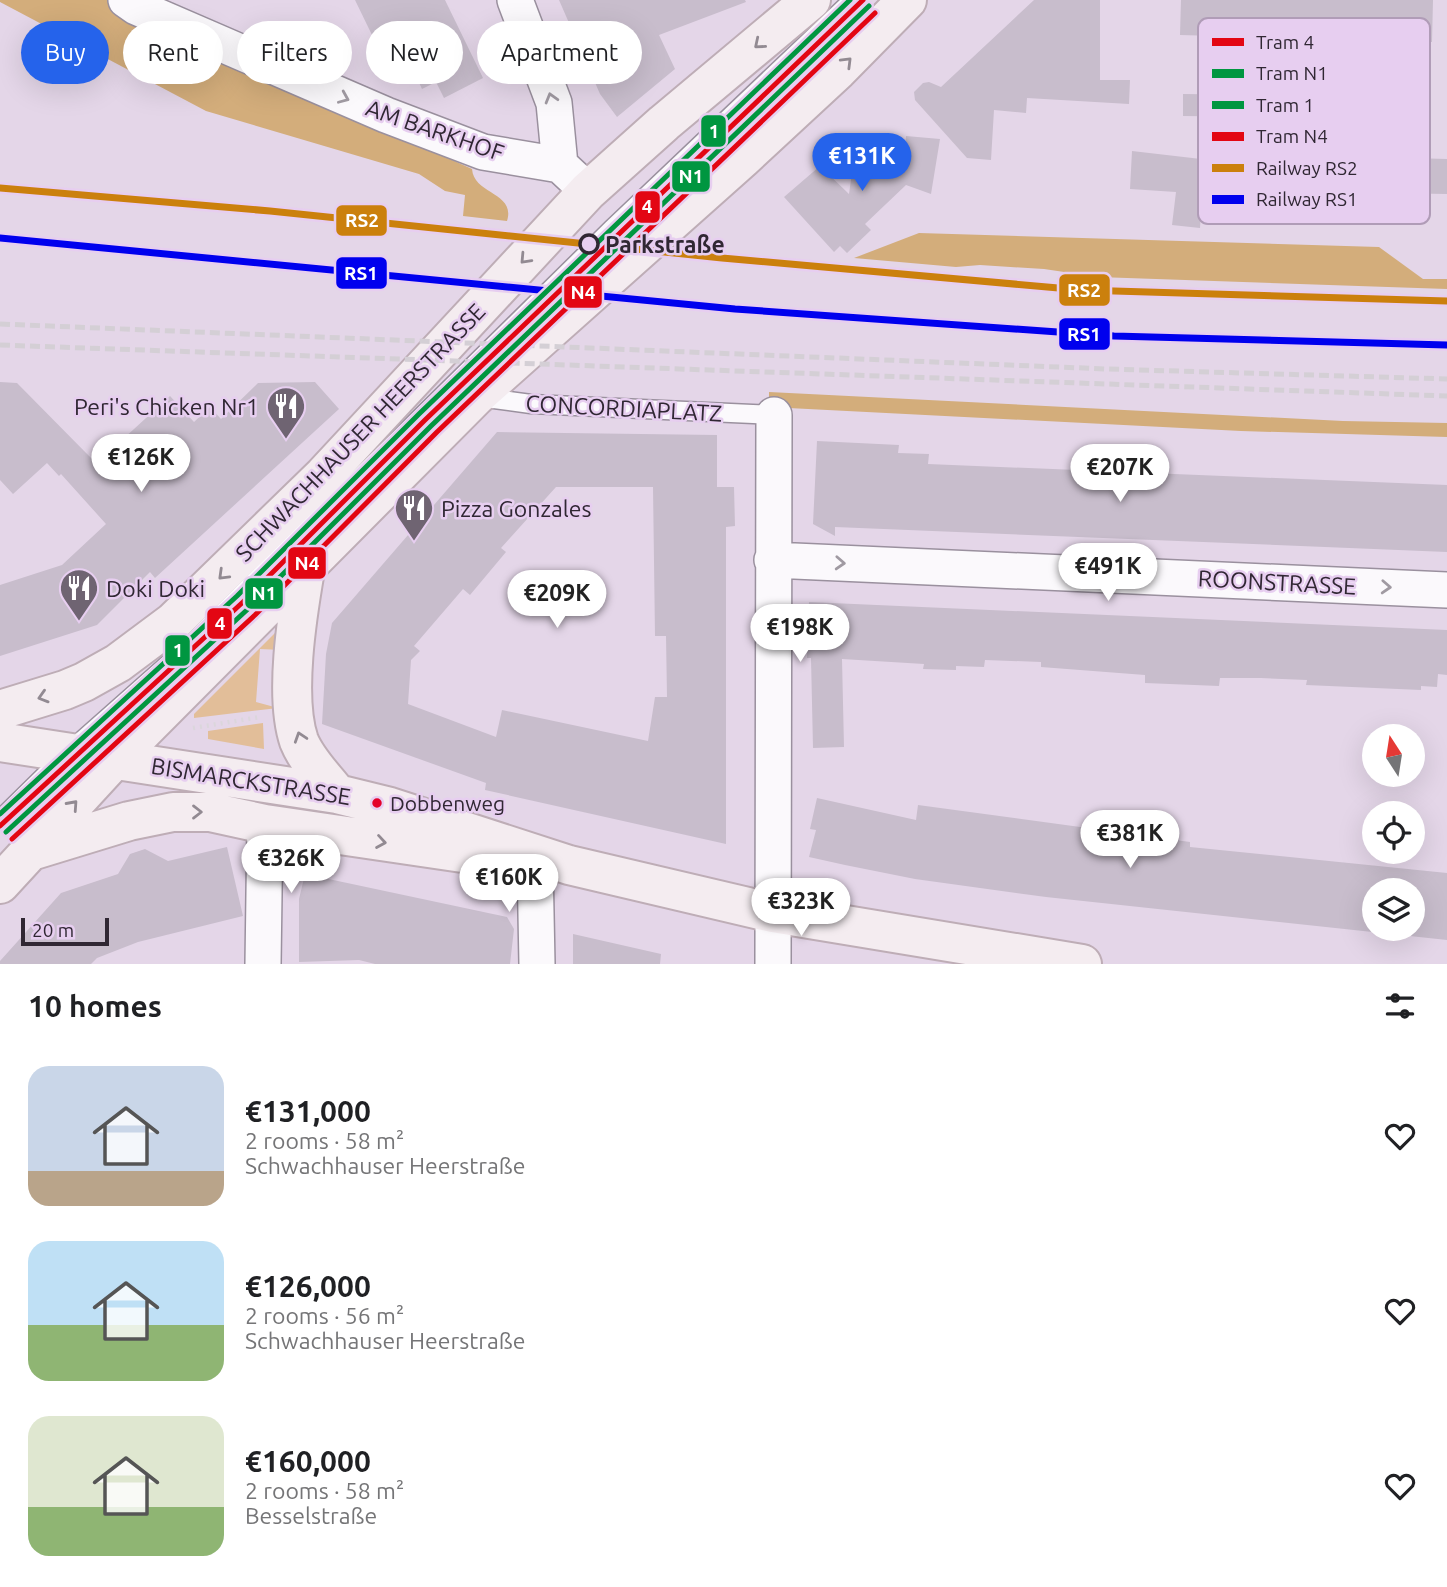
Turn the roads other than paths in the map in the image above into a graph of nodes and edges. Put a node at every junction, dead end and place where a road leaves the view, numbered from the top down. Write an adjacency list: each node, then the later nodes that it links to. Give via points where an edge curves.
1 (126, 0): 6 (street, AM BARKHOF, one-way to 6, via 386,116 483,152)
2 (515, 0): 6 (street, one-way to 2, via 554,103)
3 (811, 0): 7 (main road, SCHWACHHAUSER HEERSTRASSE, one-way to 7)
4 (852, 0): 15 (lane, via 544,295 190,645)
5 (907, 0): 8 (main road, one-way to 5, via 762,141)
6 (560, 165): 7 (street)
7 (588, 191): 13 (main road, SCHWACHHAUSER HEERSTRASSE, one-way to 13, via 400,394 173,622 84,682)
8 (476, 396): 9 (lane, CONCORDIAPLATZ, via 531,404); 11 (main road)
9 (774, 415): 10 (street)
10 (772, 559): 12 (street, ROONSTRASSE, one-way to 12); 23 (street)
11 (304, 570): 16 (main road); 17 (main road, one-way to 11, via 309,759 292,712)
12 (1447, 590)
13 (0, 710)
14 (0, 742): 15 (main road, BISMARCKSTRASSE)
15 (69, 752): 16 (main road, BISMARCKSTRASSE); 18 (lane)
16 (115, 759): 17 (main road, BISMARCKSTRASSE); 20 (main road, one-way to 16)
17 (337, 794): 21 (main road, BISMARCKSTRASSE, via 390,807)
18 (0, 820)
19 (265, 824): 20 (main road, one-way to 19, via 173,812 210,812); 21 (main road, one-way to 21); 24 (street)
20 (31, 851): 22 (main road)
21 (552, 864): 23 (main road, BISMARCKSTRASSE); 25 (street)
22 (0, 884)
23 (773, 914): 26 (street); 27 (main road, BISMARCKSTRASSE)
24 (263, 964)
25 (537, 964)
26 (773, 964)
27 (1082, 964)

